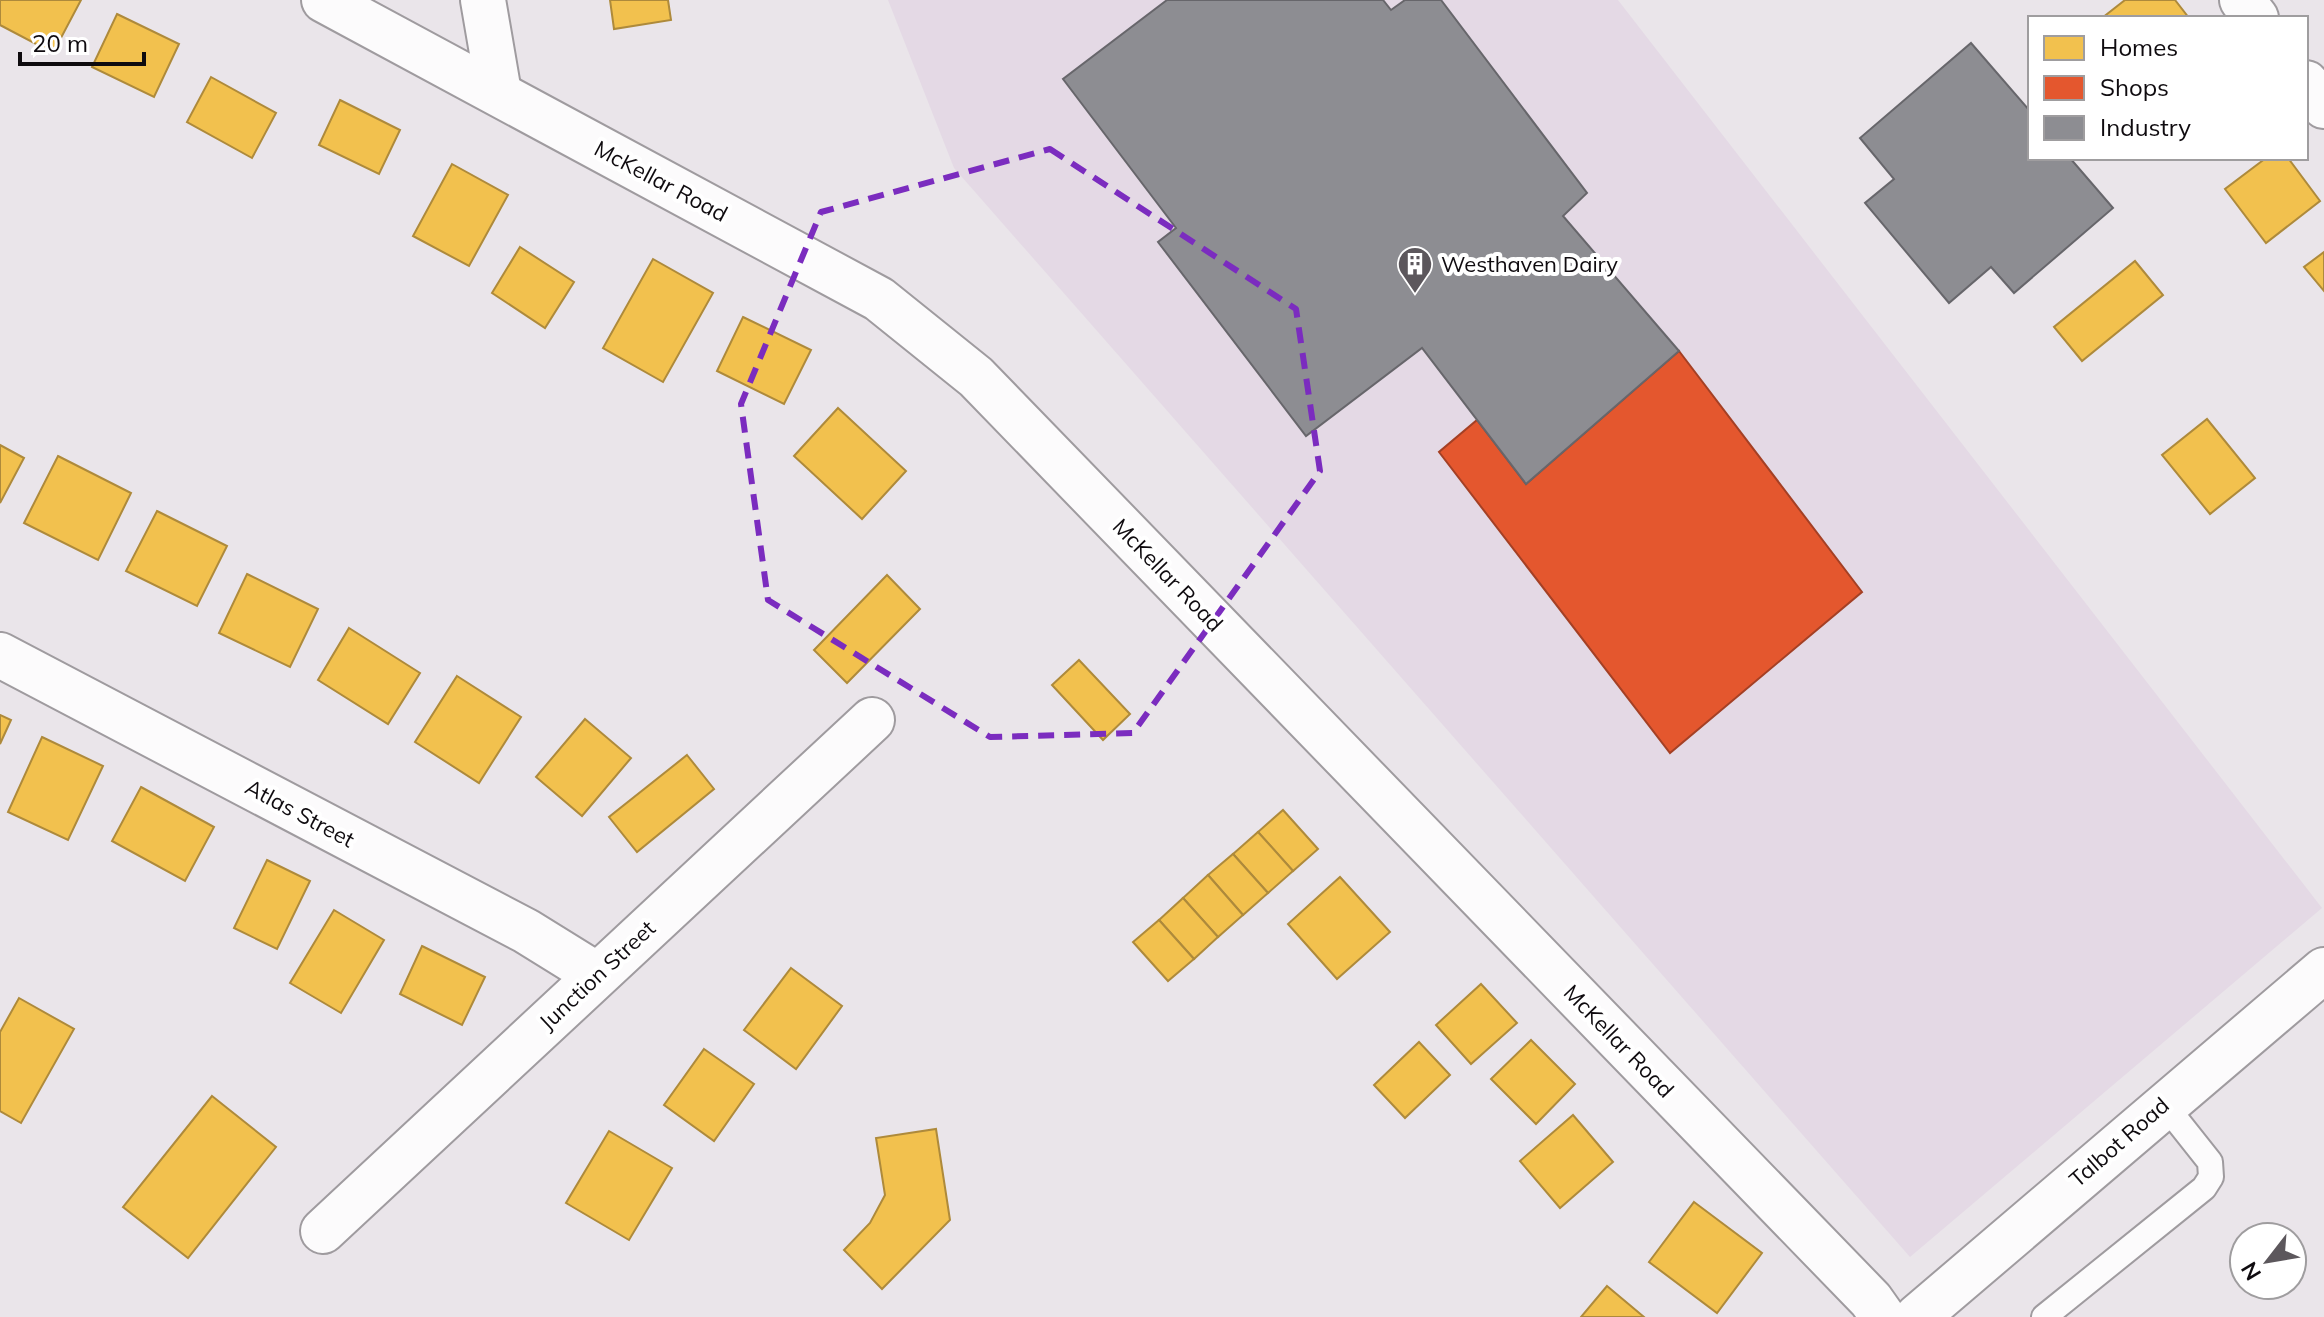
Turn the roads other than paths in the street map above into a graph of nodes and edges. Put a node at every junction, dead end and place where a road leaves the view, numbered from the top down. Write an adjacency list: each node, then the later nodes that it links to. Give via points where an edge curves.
1 (324, 0): 6 (street, McKellar Road)
2 (483, 0): 6 (street)
3 (2242, 0): 4 (street)
4 (2254, 16)
5 (2308, 86): 7 (street)
6 (499, 93): 14 (street, McKellar Road, via 879,299 976,377)
7 (2324, 106)
8 (0, 655): 11 (street, Atlas Street, via 526,931)
9 (872, 720): 11 (street, Junction Street)
10 (2324, 970): 12 (street, Talbot Road)
11 (597, 975): 13 (street, Junction Street)
12 (2164, 1104): 15 (street, Talbot Road); 16 (lane, via 2210,1162 2211,1177)
13 (323, 1231)
14 (1883, 1317)
15 (1917, 1317)
16 (2044, 1317)

